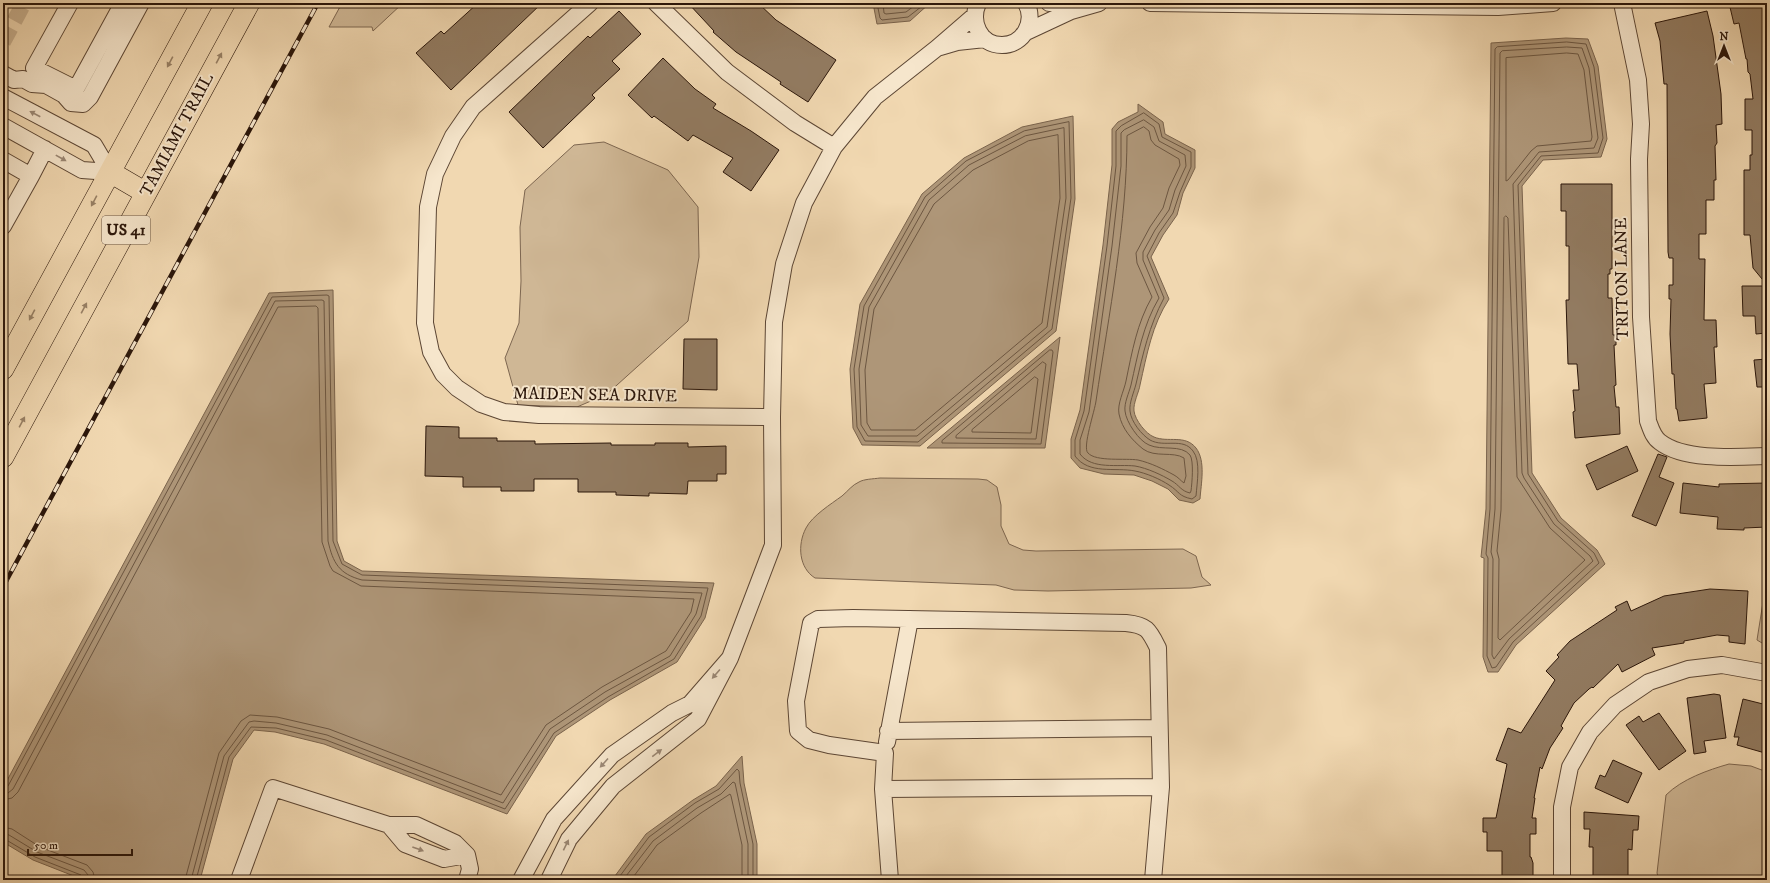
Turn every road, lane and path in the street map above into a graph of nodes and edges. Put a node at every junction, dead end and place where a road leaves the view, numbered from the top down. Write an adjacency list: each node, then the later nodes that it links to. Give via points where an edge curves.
1 (70, 3): 2 (street, via 34,68 76,89)
2 (123, 3)
3 (141, 3): 19 (street, via 90,97 83,104 71,103 64,95 46,85 32,84 23,79 14,80)
4 (202, 3): 25 (main road, US 41, one-way to 25)
5 (249, 3): 27 (main road, TAMIAMI TRAIL / US 41, one-way to 5)
6 (590, 3): 30 (street, MAIDEN SEA DRIVE, via 473,107 453,136 434,174 428,207 426,323 431,352 443,374 457,388 481,404 504,412)
7 (656, 3): 22 (street, via 727,72 795,123)
8 (1026, 3): 16 (street, via 1030,18)
9 (1048, 3): 10 (street)
10 (1065, 3)
11 (1099, 3): 16 (street, via 1071,11)
12 (1150, 3): 13 (street, via 1498,7)
13 (1553, 3)
14 (1622, 3): 31 (street, TRITON LANE, via 1638,80 1641,124 1641,317 1648,421 1653,435 1660,442 1690,454 1724,457)
15 (976, 9): 17 (street, via 975,24); 18 (street)
16 (1026, 32): 17 (street, via 1019,39 1002,45)
17 (985, 39): 18 (street, via 957,42)
18 (937, 48): 22 (street, via 875,97)
19 (3, 74)
20 (3, 97): 25 (street, one-way to 20, via 94,145)
21 (3, 126): 23 (street)
22 (834, 147): 30 (street, via 804,203 784,264 774,322)
23 (45, 149): 25 (street, one-way to 25, via 82,170); 26 (street)
24 (3, 160): 26 (street)
25 (110, 172): 27 (main road); 29 (main road, US 41, one-way to 29)
26 (31, 176): 28 (street)
27 (146, 192): 32 (main road, TAMIAMI TRAIL / US 41, one-way to 27)
28 (3, 226)
29 (3, 369)
30 (772, 417): 34 (street, via 773,545)
31 (1767, 456)
32 (3, 457)
33 (910, 619): 36 (street, via 1126,623 1145,627 1158,648); 37 (street); 38 (street, via 824,618 811,623 796,701 798,731 809,740 846,749)
34 (730, 658): 45 (street, one-way to 45, via 690,704 672,713 612,755 554,818); 46 (street, one-way to 34, via 569,839 613,786 698,719)
35 (1767, 674): 49 (street, via 1722,666 1688,669 1649,682 1615,705 1590,732 1570,767 1562,807)
36 (1159, 728): 37 (street); 39 (street)
37 (888, 731): 38 (street)
38 (885, 753): 40 (street)
39 (1161, 787): 40 (street); 48 (street)
40 (883, 789): 47 (street)
41 (389, 825): 42 (street, via 416,825 455,843); 42 (street, one-way to 42, via 405,844 444,859); 43 (street, via 274,788)
42 (467, 855): 44 (street, via 470,869)
43 (239, 880)
44 (467, 880)
45 (521, 880)
46 (549, 880)
47 (890, 880)
48 (1153, 880)
49 (1562, 880)

